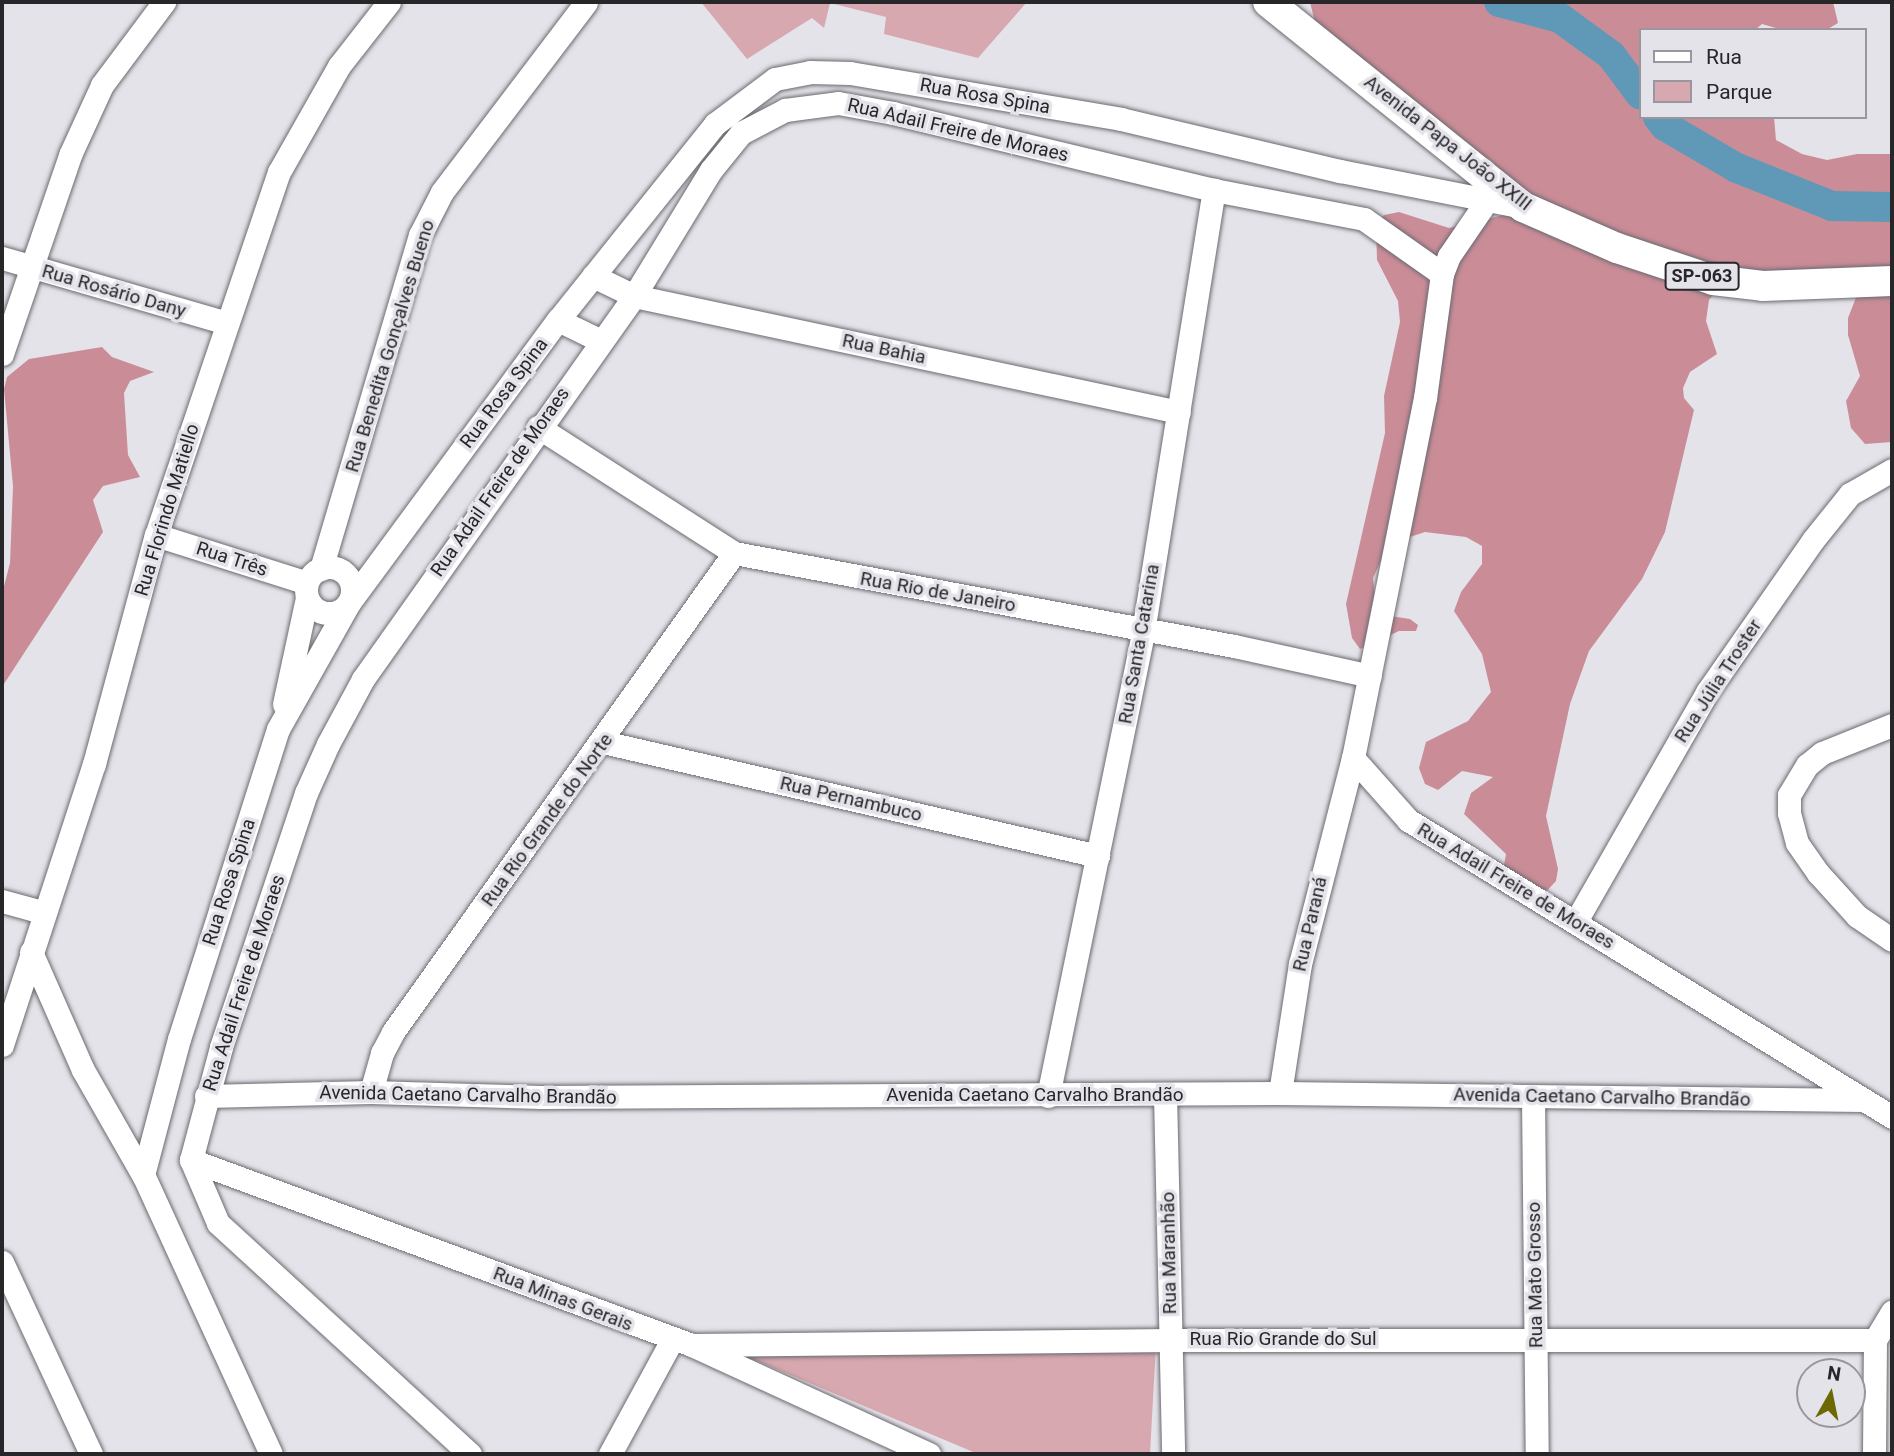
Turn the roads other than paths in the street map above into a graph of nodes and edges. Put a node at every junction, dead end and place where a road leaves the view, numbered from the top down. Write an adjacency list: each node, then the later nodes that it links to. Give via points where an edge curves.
1 (164, 2): 9 (street, via 102,85 70,155)
2 (389, 2): 15 (street, Rua Florindo Matiello, via 339,66 278,172)
3 (586, 2): 23 (street, Rua Benedita Gonçalves Bueno, via 442,192 421,235)
4 (1268, 2): 7 (main road, Avenida Papa João XXIII / SP-063)
5 (1214, 190): 10 (street, Rua Adail Freire de Moraes, via 1364,219); 13 (street, Rua Adail Freire de Moraes, via 838,103 785,110 741,133 711,170); 18 (street, Rua Santa Catarina)
6 (1486, 202): 7 (street, Rua Rosa Spina); 10 (street); 11 (street, Rua Rosa Spina, via 1121,119 850,74 810,72 775,79 715,124)
7 (1523, 207): 12 (main road, Avenida Papa João XXIII / SP-063, via 1618,248 1713,280 1763,286)
8 (2, 258): 9 (street, Rua Rosário Dany)
9 (30, 267): 15 (street, Rua Rosário Dany); 17 (street)
10 (1442, 274): 26 (street, via 1425,398)
11 (593, 276): 13 (street, Rua Bahia); 14 (street, Rua Rosa Spina)
12 (1892, 281)
13 (634, 296): 16 (street, Rua Adail Freire de Moraes); 18 (street, Rua Bahia)
14 (558, 320): 16 (street); 24 (street, Rua Rosa Spina)
15 (227, 323): 21 (street, Rua Florindo Matiello)
16 (599, 340): 19 (street, Rua Adail Freire de Moraes)
17 (2, 354)
18 (1179, 412): 25 (street, Rua Santa Catarina)
19 (538, 427): 22 (street, Rua Rio de Janeiro); 41 (street, Rua Adail Freire de Moraes, via 363,679 328,744 306,793)
20 (1892, 470): 34 (street, Rua Júlia Troster, via 1850,494 1805,550 1707,691)
21 (156, 535): 23 (street, Rua Três); 33 (street, Rua Florindo Matiello, via 94,764)
22 (734, 553): 25 (street, Rua Rio de Janeiro); 29 (street, Rua Rio Grande do Norte)
23 (312, 583): 24 (street, via 315,608 327,613); 24 (street, via 333,567 350,580); 28 (street, Rua Benedita Gonçalves Bueno)
24 (349, 603): 28 (street, Rua Rosa Spina)
25 (1143, 632): 26 (street, Rua Rio de Janeiro); 31 (street, Rua Santa Catarina)
26 (1370, 677): 30 (street)
27 (1892, 725): 35 (street, via 1822,753 1807,765 1789,795 1797,843 1818,873 1857,916)
28 (278, 729): 47 (street, Rua Rosa Spina, via 179,1039)
29 (603, 743): 31 (street, Rua Pernambuco); 38 (street, Rua Rio Grande do Norte, via 393,1032)
30 (1353, 758): 34 (street, Rua Adail Freire de Moraes, via 1408,820); 39 (street, Rua Paraná, via 1300,964)
31 (1098, 856): 42 (street, Rua Santa Catarina)
32 (2, 901): 33 (street)
33 (42, 912): 36 (street, Rua Florindo Matiello)
34 (1576, 920): 44 (street, Rua Adail Freire de Moraes)
35 (1892, 940)
36 (31, 952): 37 (street, Rua Florindo Matiello); 47 (street, via 82,1070)
37 (2, 1045)
38 (372, 1092): 41 (street, Avenida Caetano Carvalho Brandão); 42 (street, Avenida Caetano Carvalho Brandão, via 541,1097)
39 (1280, 1093): 40 (street, Avenida Caetano Carvalho Brandão); 43 (street, Avenida Caetano Carvalho Brandão)
40 (1165, 1094): 42 (street, Avenida Caetano Carvalho Brandão); 51 (street, Rua Maranhão)
41 (206, 1096): 46 (street, Rua Adail Freire de Moraes)
42 (1048, 1096)
43 (1533, 1097): 44 (street, Avenida Caetano Carvalho Brandão); 50 (street, Rua Mato Grosso)
44 (1864, 1100): 45 (street, Rua Adail Freire de Moraes)
45 (1891, 1113)
46 (191, 1160): 53 (street, Rua Minas Gerais); 56 (street, via 218,1223)
47 (143, 1175): 55 (street)
48 (2, 1262): 54 (street)
49 (1892, 1312): 52 (street)
50 (1536, 1338): 51 (street, Rua Rio Grande do Sul); 52 (street, Rua Rio Grande do Sul); 60 (street, Rua Mato Grosso)
51 (1171, 1340): 53 (street, Rua Rio Grande do Sul); 59 (street, Rua Maranhão)
52 (1875, 1340): 61 (street)
53 (682, 1343): 57 (street); 58 (street, Rua Minas Gerais)
54 (91, 1454)
55 (271, 1454)
56 (470, 1454)
57 (610, 1454)
58 (929, 1454)
59 (1173, 1454)
60 (1538, 1454)
61 (1874, 1454)

